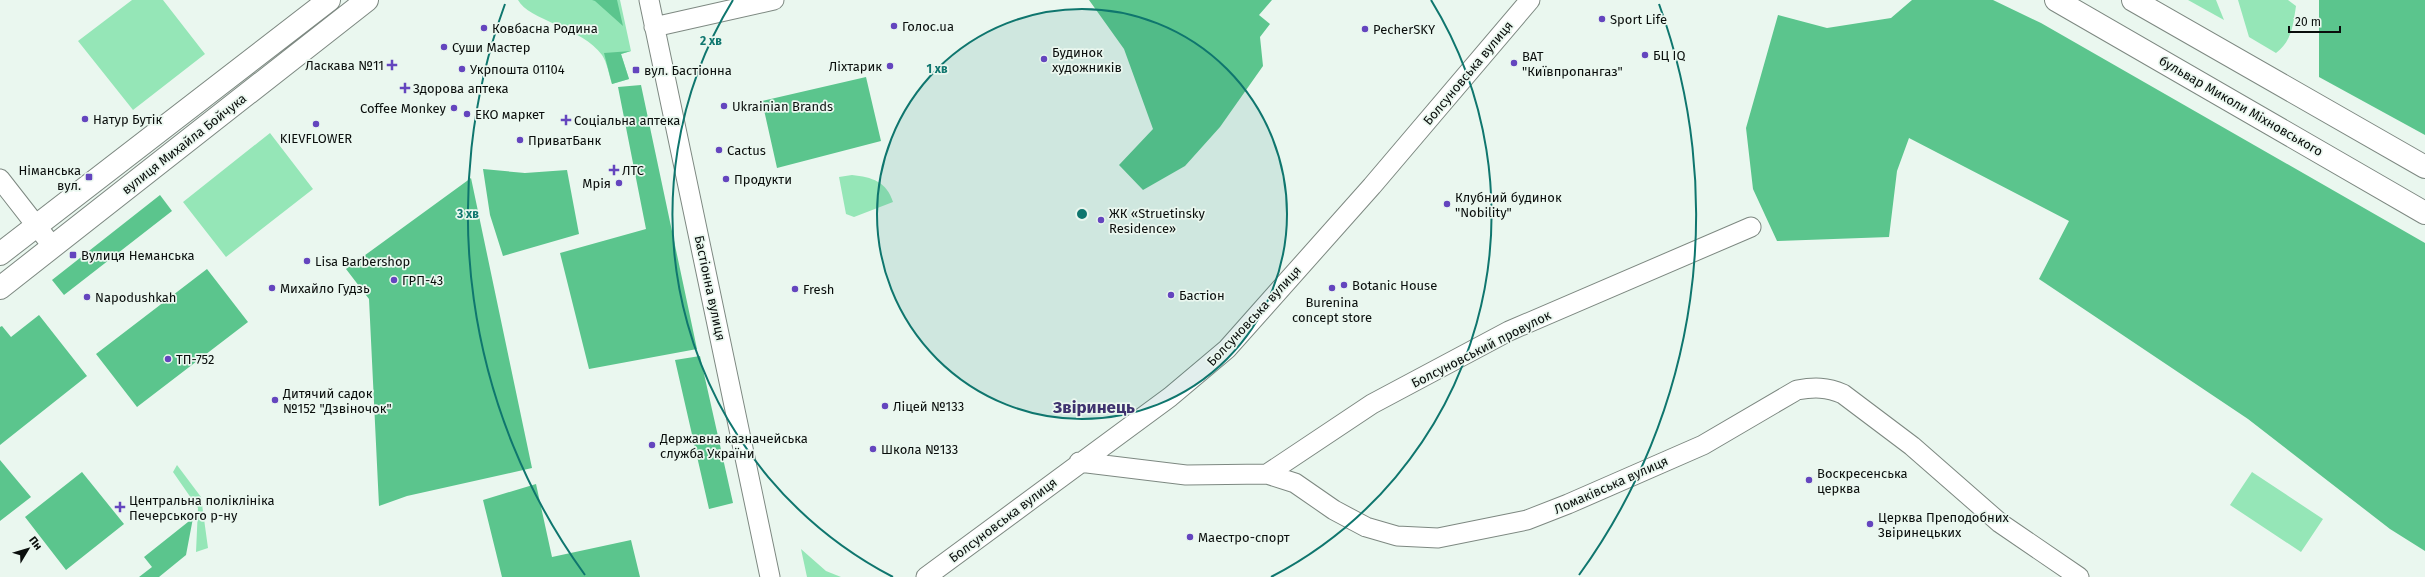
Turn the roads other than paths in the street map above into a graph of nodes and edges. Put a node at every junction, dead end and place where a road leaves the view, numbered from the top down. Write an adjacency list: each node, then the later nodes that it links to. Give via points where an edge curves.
1 (330, 0): 12 (main road, вулиця Михайла Бойчука)
2 (367, 0): 14 (main road, вулиця Михайла Бойчука)
3 (649, 0): 8 (street, Бастіонна вулиця)
4 (774, 0): 8 (street)
5 (1530, 0): 17 (street, Болсуновська вулиця, via 1372,186 1227,350 1190,381)
6 (2056, 0): 11 (main road, бульвар Миколи Міхновського)
7 (2133, 0): 9 (main road)
8 (654, 27): 19 (street, Бастіонна вулиця)
9 (2425, 166)
10 (0, 179): 12 (street)
11 (2425, 213)
12 (37, 226): 14 (street); 15 (main road, вулиця Михайла Бойчука)
13 (1750, 226): 18 (street, Болсуновський провулок, via 1509,331 1372,404)
14 (53, 247): 16 (main road, вулиця Михайла Бойчука)
15 (0, 254)
16 (0, 288)
17 (1080, 462): 18 (street, Ломаківська вулиця, via 1186,475); 20 (street, Болсуновська вулиця)
18 (1267, 474): 21 (street, Ломаківська вулиця, via 1295,483 1334,510 1366,527 1397,536 1438,538 1527,520 1568,504 1703,445 1797,390 1814,387 1832,390 1846,397 1912,446 2000,523)
19 (770, 577)
20 (926, 577)
21 (2079, 577)

